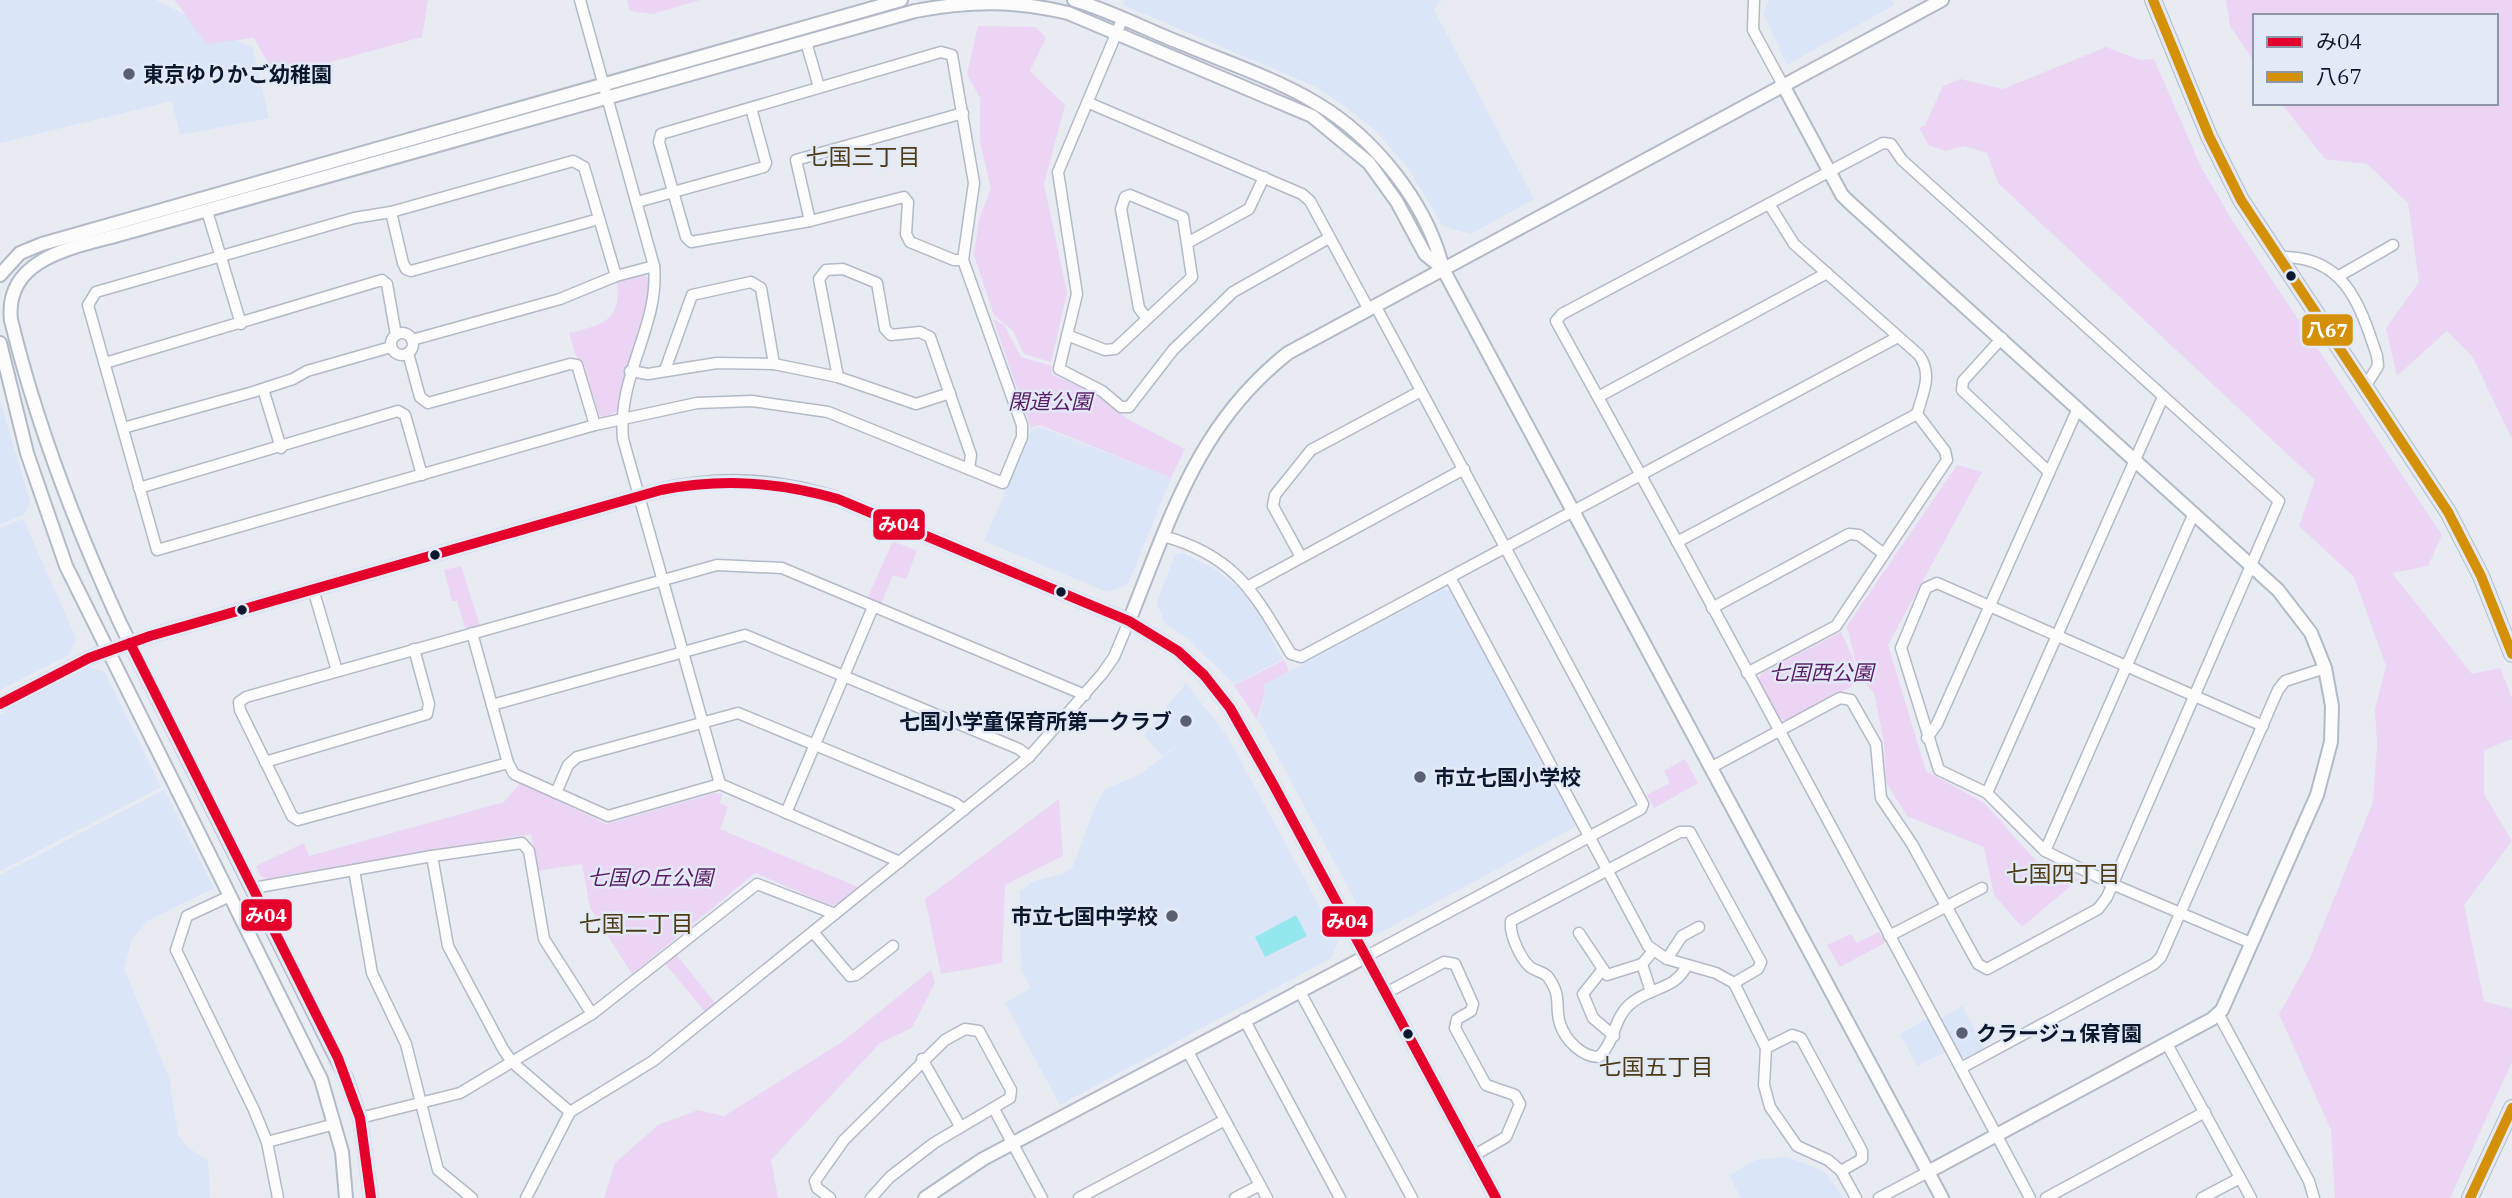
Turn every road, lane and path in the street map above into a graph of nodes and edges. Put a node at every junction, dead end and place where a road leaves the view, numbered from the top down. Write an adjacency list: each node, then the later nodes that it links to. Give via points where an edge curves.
1 (580, 0): 11 (street)
2 (901, 0): 11 (street)
3 (1074, 0): 7 (street)
4 (1754, 0): 9 (street, via 1753,30)
5 (1942, 0): 9 (street)
6 (2152, 0): 28 (main road, via 2223,168)
7 (1120, 26): 8 (street, via 1053,8 994,0 915,11); 12 (street); 31 (street, via 1312,116 1369,163 1425,254)
8 (806, 42): 10 (street); 11 (street)
9 (1783, 85): 15 (street); 31 (street)
10 (819, 87): 13 (street); 14 (street, via 947,53 956,59)
11 (606, 92): 18 (street); 20 (street); 33 (street, via 42,243 20,253)
12 (1089, 103): 16 (street); 40 (street, via 1059,172 1077,288)
13 (751, 108): 17 (street, via 661,134 659,142); 17 (street, via 764,167)
14 (963, 113): 23 (street, via 796,160); 29 (street, via 974,183)
15 (1829, 171): 19 (street); 42 (street, via 1849,202); 57 (street, via 1883,143 1891,144 1902,160)
16 (1264, 177): 24 (street, via 1310,201); 25 (street, via 1249,209)
17 (673, 192): 18 (street); 23 (street, via 686,237 694,243)
18 (637, 202): 30 (street)
19 (1769, 204): 32 (street, via 1794,244); 56 (street, via 1558,317 1556,321)
20 (207, 211): 27 (street); 90 (street, via 50,256 25,272 12,294 15,336 62,482 87,551)
21 (391, 212): 22 (street, via 573,161 584,167); 22 (street, via 403,263 411,271); 27 (street, via 354,218)
22 (599, 219): 34 (street)
23 (810, 221): 29 (street, via 904,197 910,242)
24 (1329, 238): 36 (street); 40 (street, via 1233,292 1173,350 1127,408 1059,369)
25 (1189, 242): 37 (street, via 1192,277); 37 (street, via 1179,214 1136,196 1125,197 1121,209 1139,308)
26 (2393, 245): 35 (street)
27 (223, 256): 38 (street); 47 (street, via 91,295 88,305)
28 (2277, 257): 35 (street, via 2301,256); 52 (main road)
29 (963, 260): 65 (street, via 1023,431 1003,483)
30 (654, 265): 34 (street); 50 (street, via 655,290)
31 (1443, 269): 36 (street); 72 (street)
32 (1827, 273): 41 (street); 56 (street)
33 (0, 275)
34 (616, 276): 43 (street, via 560,299)
35 (2339, 276): 52 (street, via 2361,314 2377,356 2378,366)
36 (1371, 306): 54 (street); 74 (street, via 1288,353 1237,400 1200,454)
37 (1147, 319): 40 (street, via 1108,351)
38 (241, 324): 39 (street, via 382,281 387,284); 47 (street)
39 (396, 335): 43 (street, via 405,334); 45 (street)
40 (1067, 335)
41 (1898, 337): 59 (street, via 1927,366 1928,379); 69 (street)
42 (2002, 338): 58 (street); 67 (street, via 1963,381 1962,390)
43 (412, 340): 46 (street)
44 (0, 343): 92 (street, via 48,521)
45 (391, 347): 46 (street, via 397,354); 53 (street)
46 (408, 353): 61 (street, via 420,397 428,402 577,365)
47 (105, 363): 62 (street)
48 (774, 364): 49 (street, via 717,363); 49 (street, via 761,288 751,282 692,295); 51 (street)
49 (665, 370): 50 (street)
50 (630, 371): 60 (street)
51 (838, 377): 55 (street, via 916,404); 55 (street, via 819,279 835,268 877,283 885,328 891,335 920,332 930,337)
52 (2365, 387): 94 (main road, via 2465,542)
53 (263, 389): 62 (street); 63 (street)
54 (1421, 391): 66 (street); 78 (street, via 1311,450 1275,495 1273,506)
55 (950, 393): 65 (street, via 971,455)
56 (1598, 397): 69 (street)
57 (2162, 397): 64 (street); 79 (street, via 2280,501)
58 (2078, 408): 64 (street); 67 (street)
59 (1917, 414): 75 (street); 77 (street, via 1947,460)
60 (621, 419): 61 (street); 65 (street, via 697,403 786,404 863,424); 71 (street)
61 (595, 425): 68 (street)
62 (123, 428): 70 (street)
63 (281, 448): 68 (street, via 400,411); 70 (street)
64 (2136, 460): 73 (street); 89 (street)
65 (969, 469)
66 (1464, 470): 76 (street); 78 (street)
67 (2049, 471): 84 (street)
68 (422, 475): 70 (street, via 157,550)
69 (1641, 477): 72 (street); 75 (street)
70 (139, 488)
71 (638, 496): 80 (street); 83 (street); 87 (street, via 695,482 726,480 802,488 863,509)
72 (1574, 513): 76 (street); 112 (street)
73 (2194, 513): 79 (street); 95 (street)
74 (1163, 536): 82 (street, via 1212,556); 87 (street)
75 (1677, 542): 86 (street)
76 (1506, 549): 81 (street); 118 (street, via 1643,804)
77 (1884, 554): 86 (street, via 1859,535 1849,534); 98 (street, via 1836,626)
78 (1301, 557): 82 (street)
79 (2253, 565): 96 (street, via 2301,617); 101 (street)
80 (663, 579): 85 (street, via 709,566 778,567); 88 (street); 93 (street)
81 (1451, 579): 82 (street, via 1301,657 1291,654); 118 (street)
82 (1249, 586)
83 (313, 589): 90 (street); 97 (street)
84 (1991, 606): 89 (street); 107 (street); 107 (street, via 1937,583 1926,588 1901,648)
85 (873, 607): 99 (street); 100 (street)
86 (1712, 608): 98 (street)
87 (1129, 621): 100 (street, via 1114,657); 138 (street, via 1178,651 1230,708)
88 (472, 633): 91 (street); 103 (street)
89 (2059, 636): 95 (street); 115 (street)
90 (130, 643): 92 (street); 125 (street)
91 (414, 649): 97 (street); 110 (street, via 429,704 427,714)
92 (107, 651): 102 (street); 127 (street)
93 (682, 652): 99 (street, via 746,635); 103 (street); 104 (street)
94 (2512, 654)
95 (2127, 665): 101 (street); 119 (street)
96 (2325, 668): 105 (street, via 2285,681); 135 (street, via 2333,723 2328,760)
97 (337, 671): 110 (street, via 241,699 240,710)
98 (1747, 673): 106 (street)
99 (842, 674): 108 (street); 109 (street)
100 (1085, 695): 109 (street)
101 (2194, 695): 105 (street); 124 (street)
102 (0, 704)
103 (492, 705): 111 (street)
104 (701, 721): 108 (street, via 738,713); 113 (street); 114 (street, via 576,757)
105 (2263, 726): 130 (street)
106 (1779, 732): 112 (street); 128 (street, via 1840,698 1851,700 1875,744 1881,798); 134 (street)
107 (1927, 738): 115 (street, via 1939,770)
108 (814, 744): 116 (street); 117 (street)
109 (1029, 757): 116 (street)
110 (265, 762): 111 (street, via 292,816 301,821)
111 (508, 762): 114 (street, via 514,774)
112 (1712, 767): 172 (street)
113 (720, 783): 114 (street, via 608,816); 117 (street)
114 (556, 793)
115 (1987, 793): 119 (street)
116 (964, 810): 121 (street)
117 (786, 813): 121 (street)
118 (1591, 836): 123 (street); 138 (street)
119 (2045, 851): 124 (street)
120 (432, 856): 122 (street); 147 (street, via 518,842 526,846 544,939); 155 (street, via 448,946)
121 (900, 862): 129 (street)
122 (354, 870): 125 (street); 157 (street, via 372,973 407,1044)
123 (1608, 871): 137 (street, via 1634,923); 143 (street, via 1680,832 1693,835 1761,962 1758,969); 150 (street, via 1511,921 1510,931 1530,967 1546,974 1560,999 1560,1024 1580,1052 1600,1056)
124 (2112, 884): 128 (street, via 2098,909 1987,969 1978,964); 130 (street)
125 (253, 888): 162 (street, via 338,1058)
126 (1982, 888): 128 (street)
127 (230, 895): 164 (street, via 311,1057); 168 (street, via 187,916 176,950)
128 (1946, 906): 134 (street)
129 (835, 914): 132 (street); 147 (street, via 757,884)
130 (2181, 914): 135 (street); 156 (street, via 2154,964)
131 (1699, 927): 139 (street, via 1682,936)
132 (813, 932): 136 (street, via 850,976); 160 (street, via 653,1061)
133 (1579, 933): 142 (street)
134 (1889, 936): 156 (street)
135 (2251, 943): 148 (street)
136 (893, 946)
137 (1654, 950): 139 (street); 140 (street)
138 (1365, 957): 144 (street); 146 (street)
139 (1667, 960): 141 (street)
140 (1642, 964): 142 (street, via 1607,975); 145 (street)
141 (1687, 964): 143 (street); 145 (street, via 1681,978)
142 (1604, 970): 150 (street, via 1583,994 1592,1018)
143 (1734, 983): 152 (street)
144 (1299, 990): 149 (street); 188 (street)
145 (1651, 992): 150 (street, via 1617,1018)
146 (1386, 993): 170 (street); 170 (street, via 1444,962 1455,964 1474,1004 1471,1012 1457,1019 1455,1028 1486,1085 1515,1095 1520,1104 1506,1137)
147 (592, 1014): 155 (street)
148 (2219, 1015): 151 (street); 197 (street)
149 (1244, 1019): 153 (street); 187 (street)
150 (1614, 1036)
151 (2167, 1044): 161 (street); 167 (street)
152 (1766, 1048): 171 (street, via 1764,1085 1782,1127 1797,1146); 171 (street, via 1792,1035 1801,1038 1862,1151 1862,1159)
153 (1188, 1050): 163 (street); 169 (street)
154 (922, 1059): 159 (street, via 965,1029 979,1031 1012,1095); 165 (street); 180 (street, via 816,1176 817,1188)
155 (512, 1062): 157 (street, via 460,1093); 160 (street)
156 (1961, 1068): 167 (street)
157 (422, 1103): 162 (street); 178 (street, via 438,1170)
158 (2512, 1108): 166 (main road)
159 (994, 1109): 165 (street); 169 (street)
160 (570, 1112): 179 (street)
161 (2206, 1112): 173 (street); 194 (street)
162 (360, 1118): 177 (street)
163 (1225, 1120): 174 (street); 184 (street)
164 (335, 1124): 168 (street); 176 (street)
165 (961, 1126): 181 (street, via 911,1159)
166 (2507, 1132): 198 (main road)
167 (1997, 1135): 172 (street); 193 (street)
168 (267, 1142): 175 (street)
169 (1013, 1144): 182 (street); 183 (street)
170 (1473, 1156): 189 (street)
171 (1841, 1171): 190 (street)
172 (1928, 1172): 191 (street); 192 (street)
173 (2240, 1178): 195 (street); 196 (street)
174 (1260, 1185): 185 (street); 186 (street)
175 (278, 1198)
176 (346, 1198)
177 (371, 1198)
178 (472, 1198)
179 (526, 1198)
180 (830, 1198)
181 (872, 1198)
182 (925, 1198)
183 (1042, 1198)
184 (1079, 1198)
185 (1235, 1198)
186 (1267, 1198)
187 (1340, 1198)
188 (1412, 1198)
189 (1496, 1198)
190 (1856, 1198)
191 (1879, 1198)
192 (1942, 1198)
193 (2030, 1198)
194 (2046, 1198)
195 (2202, 1198)
196 (2251, 1198)
197 (2314, 1198)
198 (2470, 1198)

